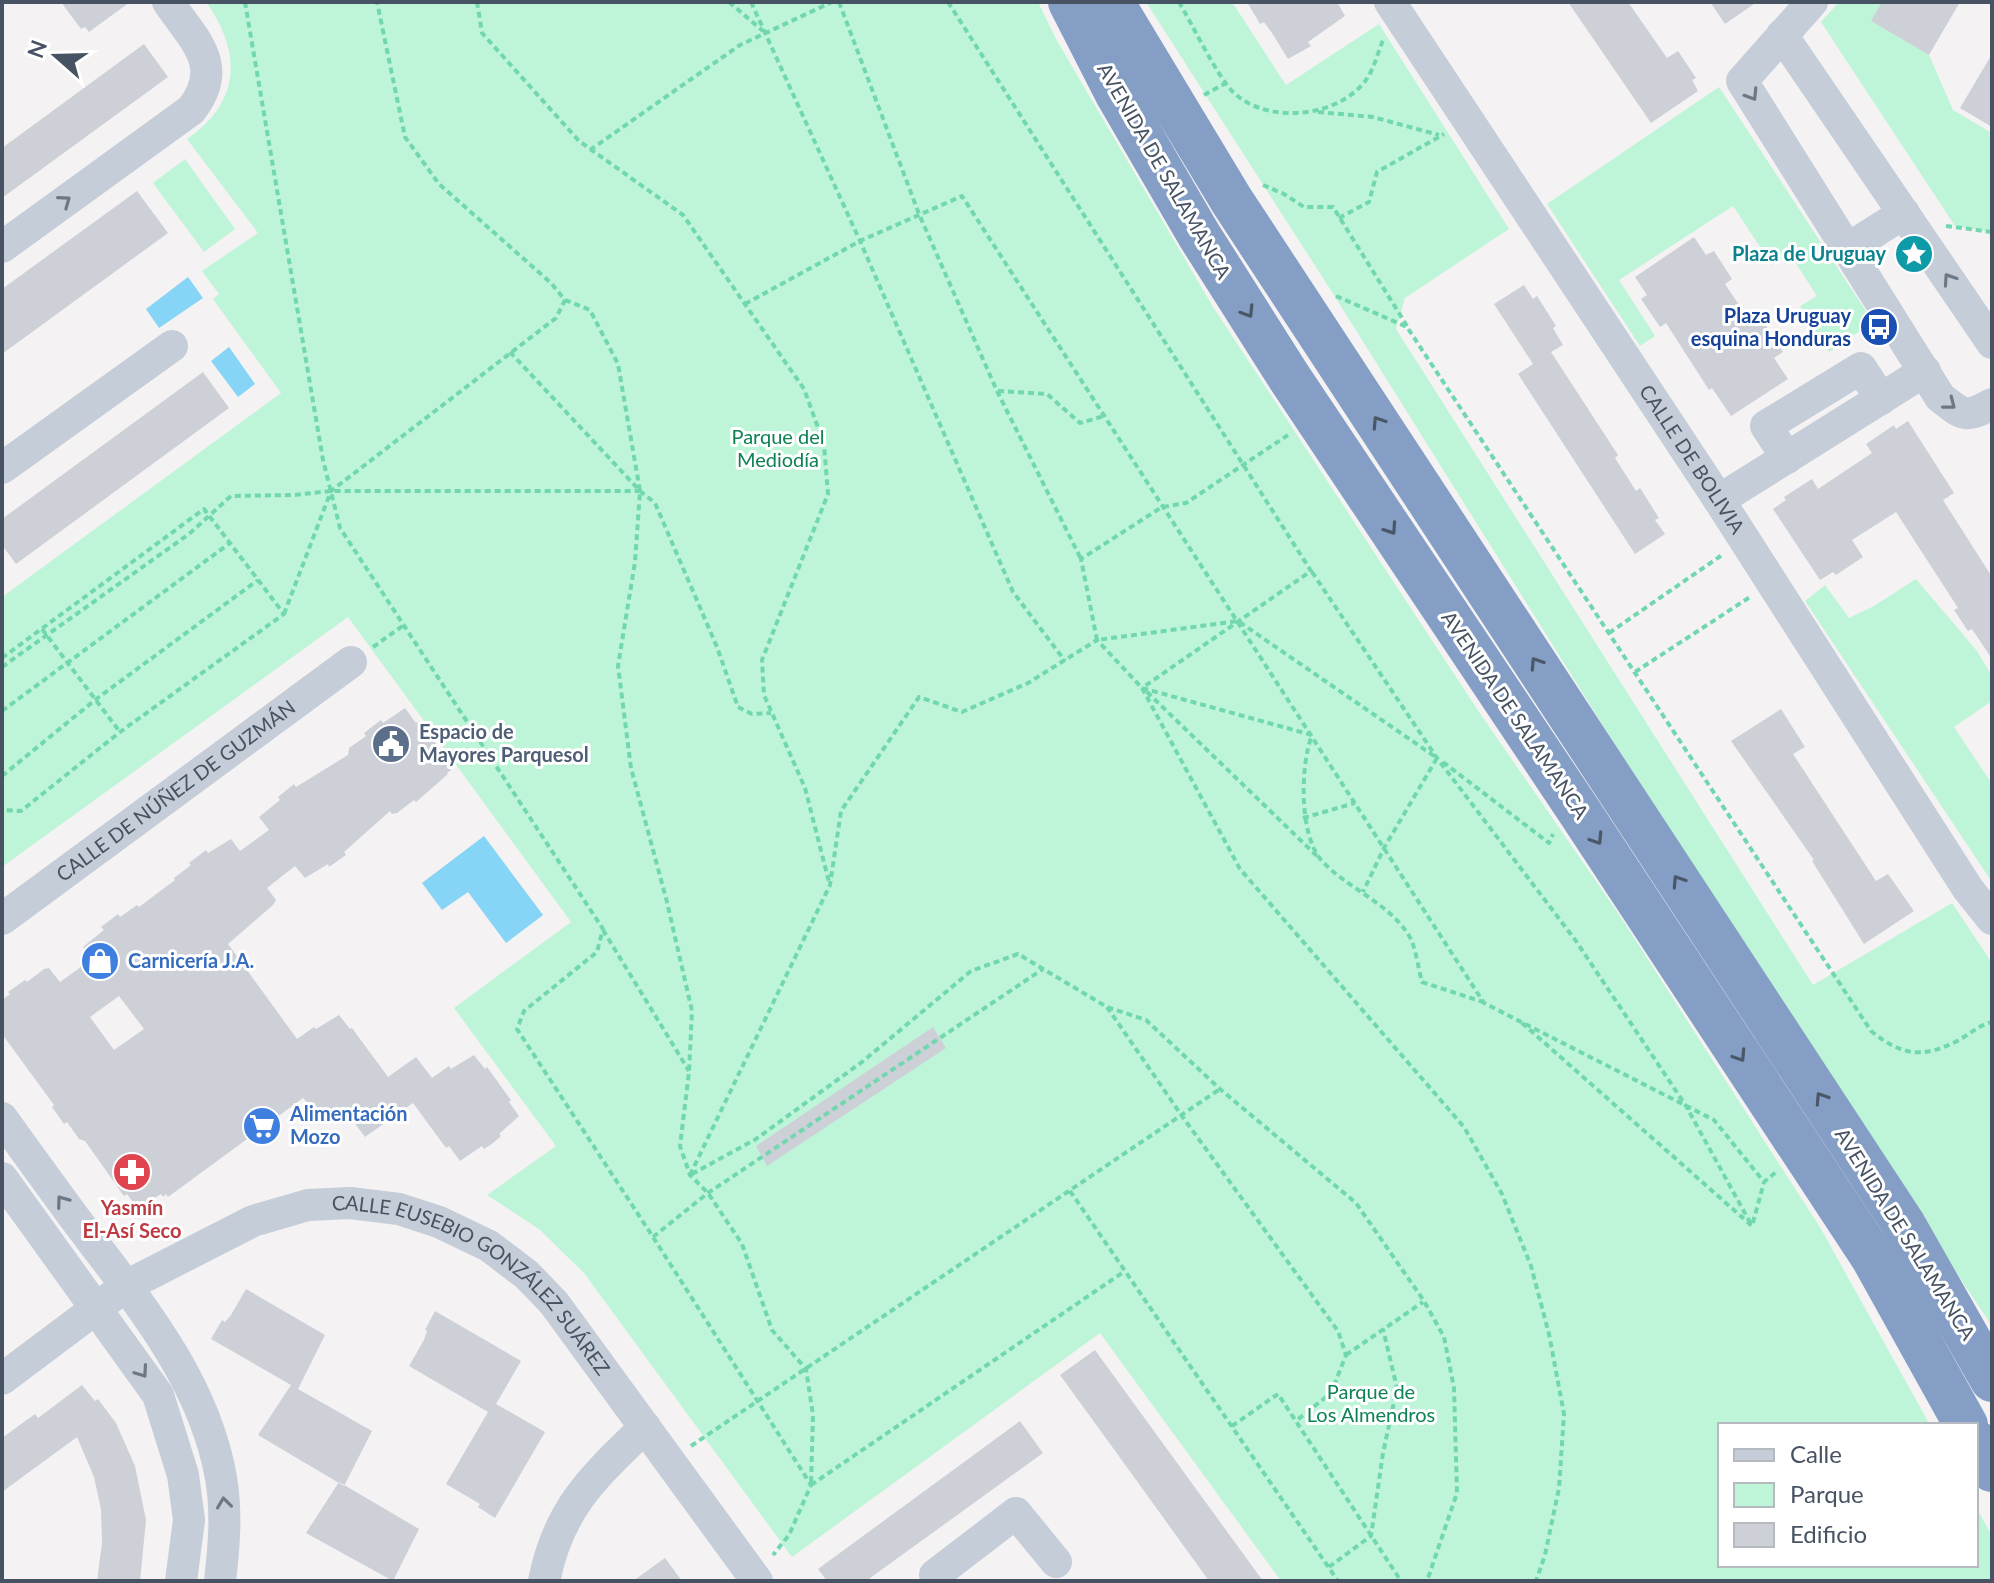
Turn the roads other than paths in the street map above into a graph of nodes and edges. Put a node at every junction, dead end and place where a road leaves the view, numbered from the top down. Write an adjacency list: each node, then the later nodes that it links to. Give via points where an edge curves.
1 (168, 2): 8 (street, one-way to 1, via 191,110 203,95 209,74 206,58)
2 (1070, 2): 25 (highway, AVENIDA DE SALAMANCA, one-way to 25, via 1199,235 1873,1258)
3 (1112, 2): 24 (highway, AVENIDA DE SALAMANCA, one-way to 3, via 1904,1225 1232,201)
4 (1812, 2): 6 (street)
5 (1396, 11): 15 (street, CALLE DE BOLIVIA, via 1454,128)
6 (1782, 35): 7 (street); 9 (street, one-way to 9, via 1742,81)
7 (1908, 218): 9 (street); 10 (street, one-way to 7)
8 (2, 247)
9 (1849, 248): 12 (street)
10 (1992, 343)
11 (172, 346): 14 (street)
12 (1925, 371): 13 (street, one-way to 13, via 1940,397 1959,412 1974,414); 15 (street)
13 (1992, 404)
14 (2, 468)
15 (1719, 500): 18 (street, CALLE DE BOLIVIA)
16 (351, 662): 17 (street, CALLE DE NÚÑEZ DE GUZMÁN)
17 (2, 919)
18 (1992, 919)
19 (2, 1118): 21 (street, one-way to 19)
20 (2, 1178): 22 (street)
21 (126, 1286): 22 (street, CALLE EUSEBIO GONZÁLEZ SUÁREZ); 26 (street, CALLE EUSEBIO GONZÁLEZ SUÁREZ, via 253,1221 308,1205 399,1209 489,1246 527,1275 554,1303); 32 (street, one-way to 21, via 226,1518 221,1475 199,1404 183,1370)
22 (97, 1308): 23 (street, CALLE EUSEBIO GONZÁLEZ SUÁREZ); 31 (street, one-way to 31, via 158,1395 174,1441 189,1520)
23 (2, 1379)
24 (1992, 1380)
25 (1965, 1423)
26 (645, 1427): 30 (street, CALLE EUSEBIO GONZÁLEZ SUÁREZ); 33 (street, via 571,1506 549,1555)
27 (1978, 1446): 28 (highway)
28 (1992, 1470)
29 (1056, 1562): 34 (street, via 1016,1513 935,1575)
30 (756, 1579)
31 (181, 1581)
32 (220, 1581)
33 (544, 1581)
34 (940, 1581)

